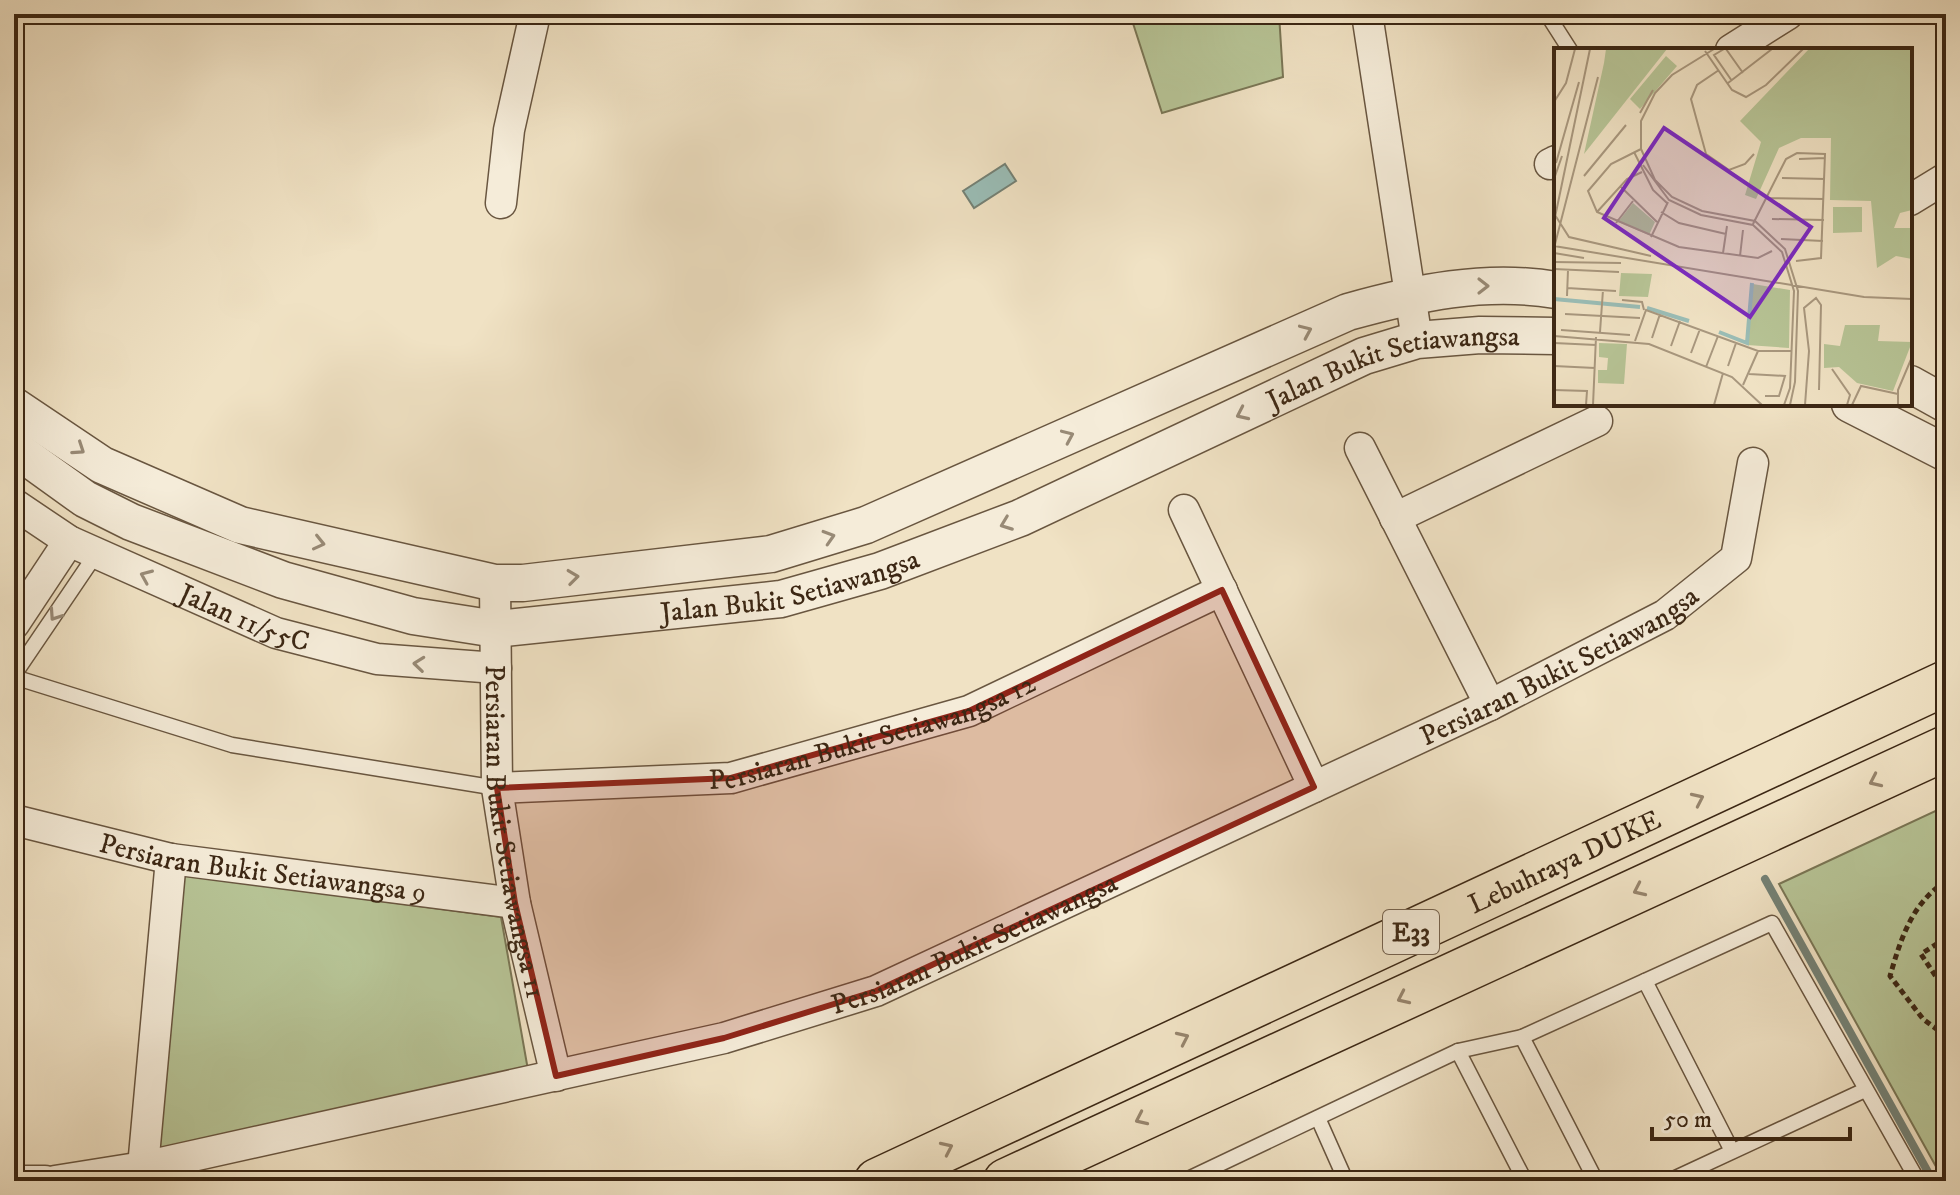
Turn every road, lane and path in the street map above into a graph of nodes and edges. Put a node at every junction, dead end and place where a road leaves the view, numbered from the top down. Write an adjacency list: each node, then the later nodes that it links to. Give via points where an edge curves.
1 (535, 14): 9 (street, via 509,130)
2 (1367, 14): 11 (street)
3 (1547, 14): 5 (lane)
4 (1788, 14): 6 (street)
5 (1569, 48)
6 (1734, 48)
7 (1946, 178): 8 (street)
8 (1912, 199)
9 (501, 203)
10 (1554, 290): 11 (street, Jalan Bukit Setiawangsa, one-way to 10, via 1473,286)
11 (1410, 294): 13 (street); 27 (street, Jalan Bukit Setiawangsa, one-way to 11, via 771,554 866,525 1348,312)
12 (1554, 336): 13 (street, Jalan Bukit Setiawangsa)
13 (1417, 340): 30 (street, Jalan Bukit Setiawangsa, one-way to 30, via 1364,356 1020,518 880,571 781,599)
14 (1912, 385): 15 (street)
15 (1946, 404)
16 (14, 406): 27 (street, Jalan Bukit Setiawangsa, one-way to 27, via 102,465 240,525)
17 (1854, 406): 21 (street)
18 (1597, 421): 25 (street)
19 (14, 448): 30 (street, Jalan Bukit Setiawangsa, via 85,499 131,522 283,580 413,616)
20 (1360, 448): 25 (street)
21 (1946, 453)
22 (1753, 463): 34 (street, Persiaran Bukit Setiawangsa, via 1736,558 1665,615)
23 (14, 504): 26 (street, Jalan 11/55C)
24 (1184, 510): 28 (street)
25 (1395, 518): 34 (street)
26 (82, 548): 29 (street); 31 (street, Jalan 11/55C, one-way to 26, via 377,659 276,633); 32 (lane, one-way to 32)
27 (495, 583): 30 (street, Persiaran Bukit Setiawangsa 11)
28 (1222, 590): 36 (street); 37 (street, Persiaran Bukit Setiawangsa 12, via 969,711 731,778)
29 (14, 624)
30 (496, 629): 31 (street, Persiaran Bukit Setiawangsa 11)
31 (496, 668): 37 (street, Persiaran Bukit Setiawangsa 11)
32 (14, 676): 37 (lane, via 232,745)
33 (1946, 683): 53 (highway, Lebuhraya DUKE / E33, one-way to 33)
34 (1490, 705): 36 (street, Persiaran Bukit Setiawangsa)
35 (1946, 748): 57 (highway, Lebuhraya DUKE / E33, one-way to 57)
36 (1314, 787): 48 (street, Persiaran Bukit Setiawangsa, via 876,991 724,1038)
37 (497, 788): 41 (street, Persiaran Bukit Setiawangsa 11)
38 (14, 820): 39 (street, Persiaran Bukit Setiawangsa 9)
39 (171, 859): 41 (street, Persiaran Bukit Setiawangsa 9); 52 (street)
40 (1946, 881): 45 (path, via 1912,914 1890,976 1923,1019)
41 (515, 903): 48 (street, Persiaran Bukit Setiawangsa 11)
42 (1946, 938): 44 (path, via 1921,954)
43 (1645, 981): 46 (lane); 49 (lane, via 1772,923); 51 (lane)
44 (1946, 992)
45 (1946, 1036)
46 (1522, 1037): 47 (lane); 61 (lane)
47 (1458, 1051): 50 (lane); 60 (lane)
48 (556, 1076): 52 (street, Persiaran Bukit Setiawangsa)
49 (1865, 1090): 51 (lane); 63 (lane)
50 (1318, 1118): 58 (lane); 59 (lane)
51 (1732, 1151): 62 (lane)
52 (143, 1167): 56 (street, Persiaran Bukit Setiawangsa)
53 (882, 1178)
54 (14, 1181): 55 (street)
55 (45, 1181)
56 (55, 1181)
57 (1006, 1181)
58 (1184, 1181)
59 (1346, 1181)
60 (1525, 1181)
61 (1596, 1181)
62 (1669, 1181)
63 (1918, 1181)

